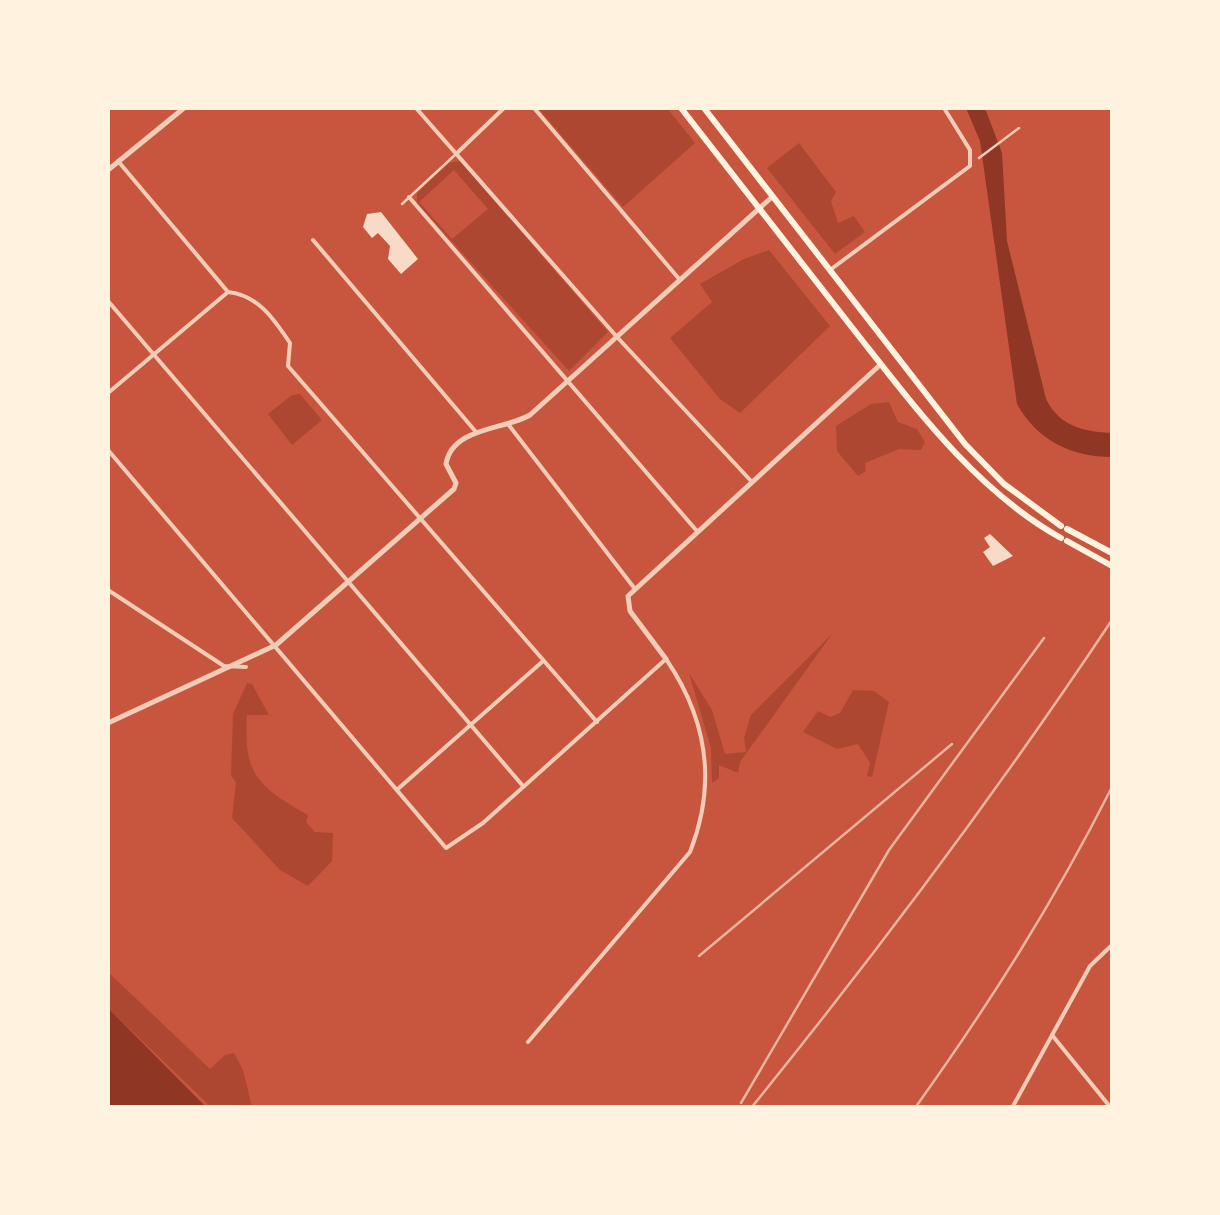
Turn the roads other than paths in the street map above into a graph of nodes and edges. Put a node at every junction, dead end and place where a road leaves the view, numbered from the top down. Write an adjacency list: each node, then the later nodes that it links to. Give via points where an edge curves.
1 (184, 108): 11 (street)
2 (416, 108): 9 (street)
3 (504, 108): 9 (street)
4 (534, 108): 20 (street)
5 (682, 108): 16 (main road)
6 (704, 108): 14 (main road)
7 (944, 108): 18 (street, via 970,152 968,169)
8 (1019, 128): 10 (lane)
9 (456, 154): 13 (lane); 23 (street)
10 (979, 158)
11 (118, 161): 12 (street); 21 (street)
12 (108, 170)
13 (409, 197): 15 (lane); 27 (street)
14 (772, 197): 16 (street); 18 (main road)
15 (402, 204)
16 (759, 209): 19 (main road); 20 (street)
17 (313, 240): 31 (street)
18 (829, 271): 19 (main road); 25 (main road)
19 (808, 272): 26 (main road)
20 (680, 280): 23 (street)
21 (228, 292): 24 (street); 35 (street, via 262,306 290,343 288,366)
22 (108, 301): 24 (street)
23 (617, 337): 27 (street); 34 (street)
24 (153, 355): 28 (street); 39 (street)
25 (899, 362): 26 (main road); 37 (main road, via 981,462 1064,528)
26 (881, 364): 34 (street); 38 (main road, via 979,478 1016,509)
27 (568, 380): 29 (street, via 530,415); 36 (street)
28 (108, 393)
29 (508, 424): 31 (street); 40 (street)
30 (1112, 426): 32 (lane)
31 (476, 432): 35 (street, via 447,457 455,488)
32 (1112, 438)
33 (108, 450): 42 (street)
34 (752, 482): 36 (street)
35 (422, 517): 39 (street); 44 (street)
36 (698, 532): 40 (street)
37 (1112, 553)
38 (1112, 566)
39 (344, 582): 42 (street); 49 (street)
40 (635, 589): 43 (street, via 628,609)
41 (108, 590): 45 (street)
42 (276, 645): 45 (street); 51 (street)
43 (666, 658): 47 (street); 54 (street, via 695,711 705,750 702,823 690,852)
44 (544, 661): 47 (street); 49 (street)
45 (224, 666): 46 (street); 48 (street)
46 (246, 667)
47 (597, 722): 50 (street)
48 (108, 723)
49 (469, 727): 50 (street); 51 (street)
50 (523, 786): 51 (street, via 446,848)
51 (399, 788)
52 (1112, 945): 53 (street, via 1090,966)
53 (1052, 1035): 55 (street); 56 (street)
54 (528, 1042)
55 (1012, 1108)
56 (1110, 1108)

